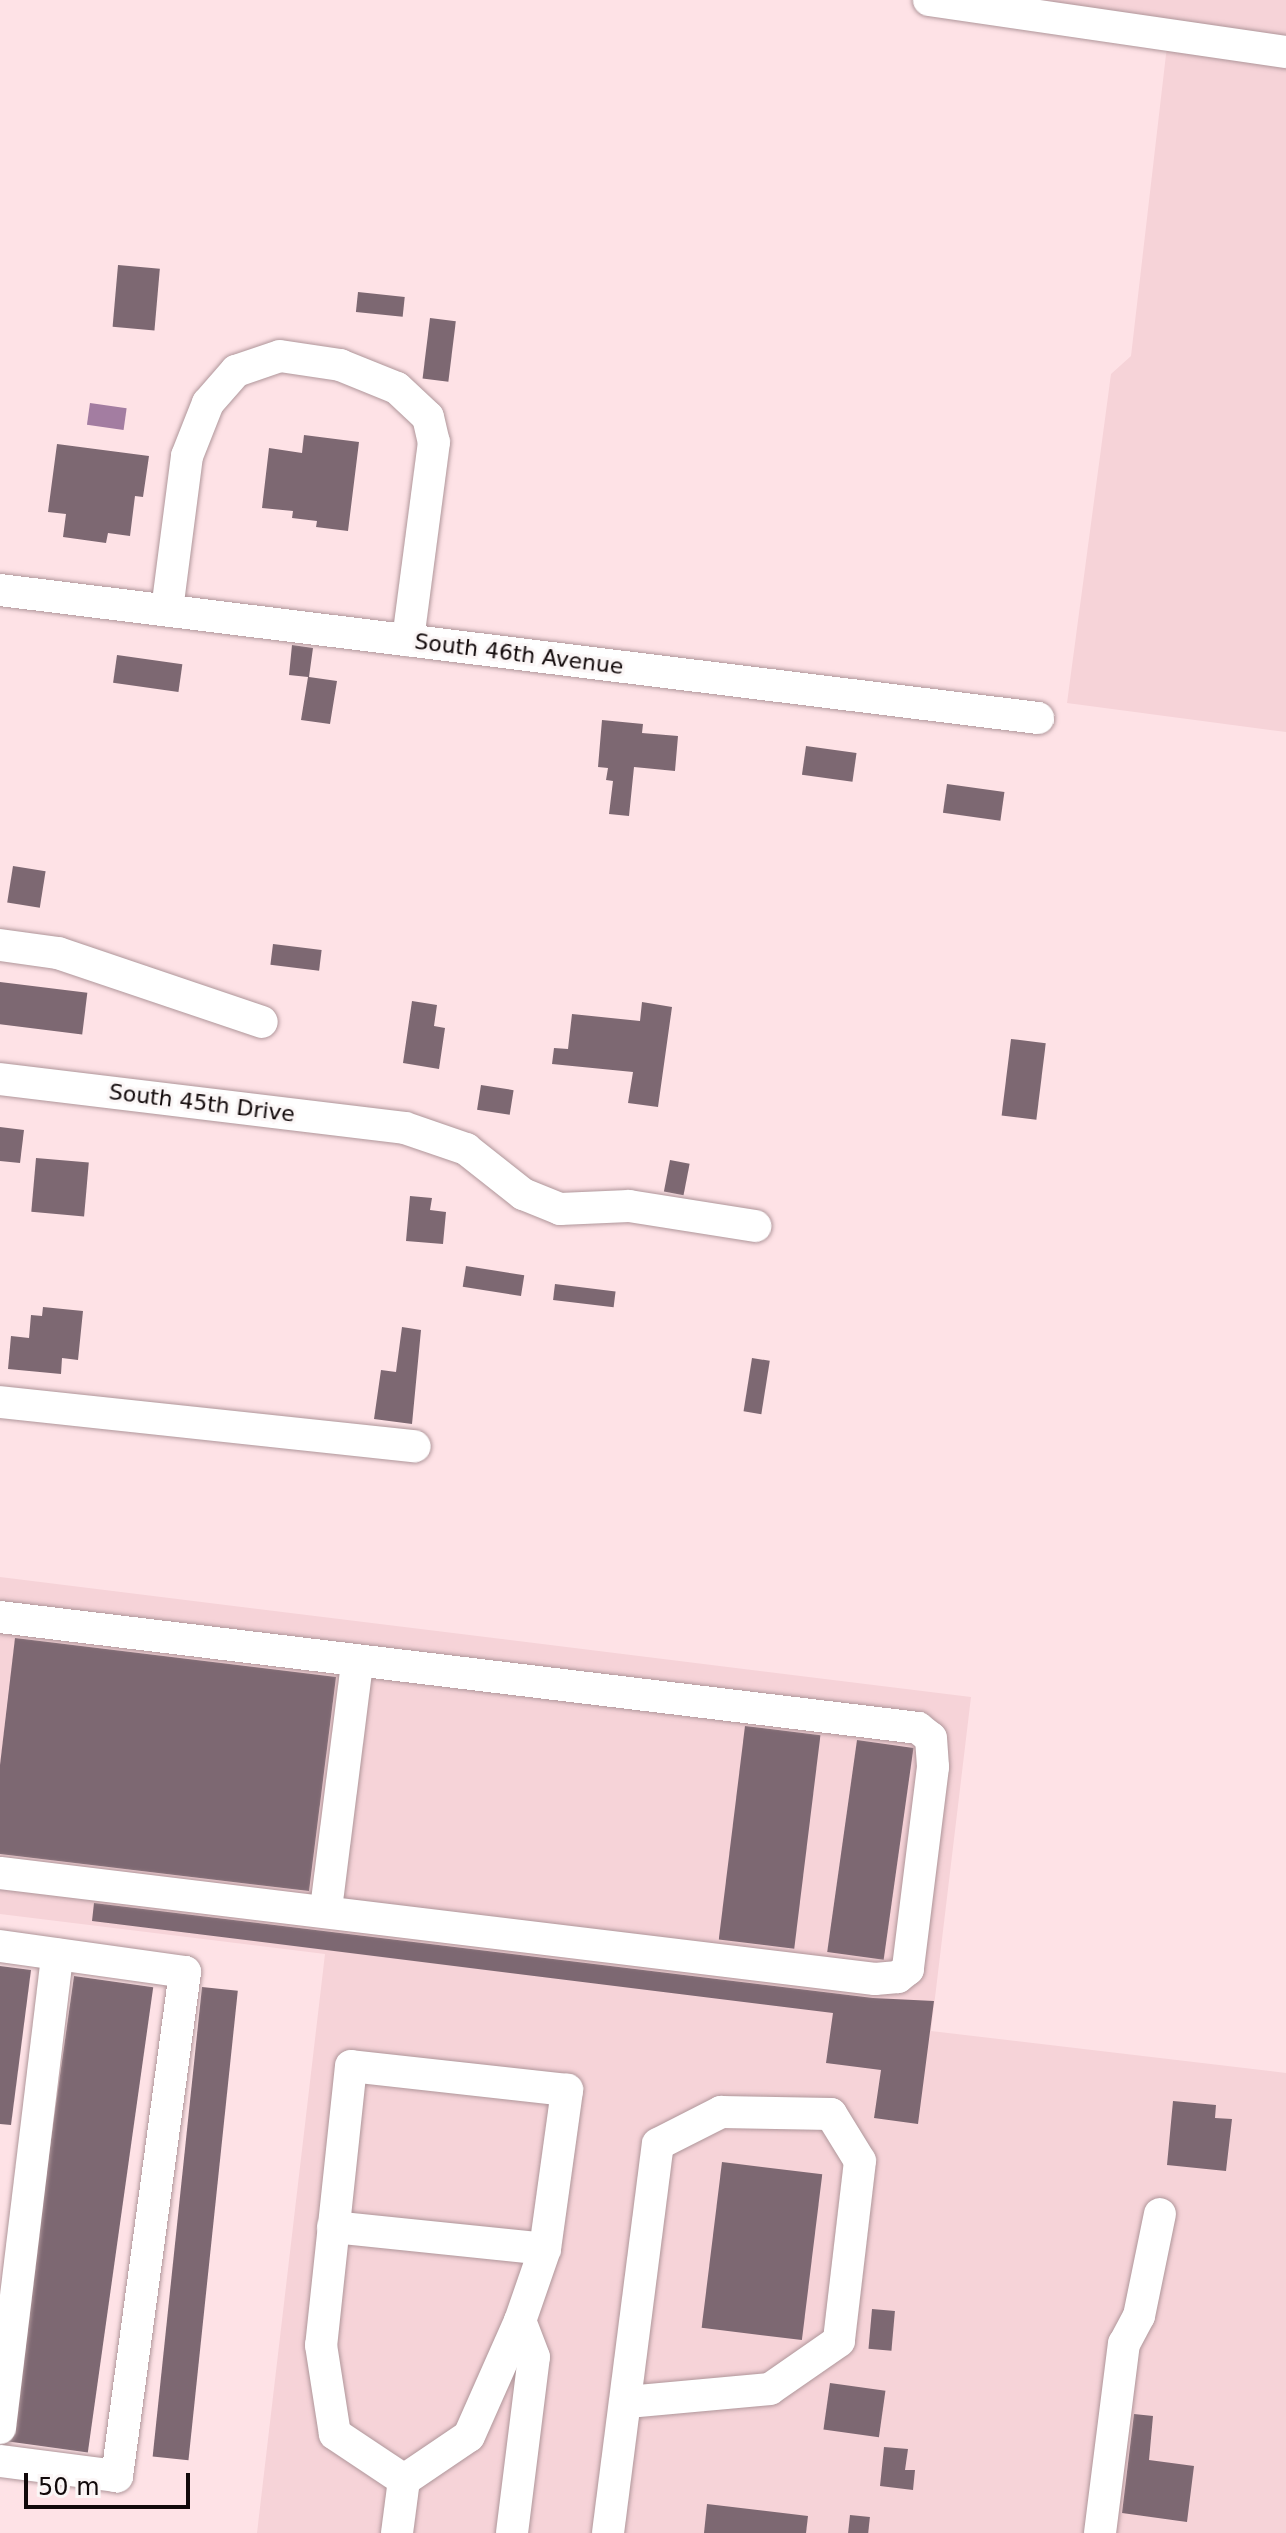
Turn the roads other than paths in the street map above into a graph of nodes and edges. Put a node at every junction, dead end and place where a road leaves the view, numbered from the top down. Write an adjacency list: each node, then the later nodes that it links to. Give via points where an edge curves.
1 (929, 0): 2 (street)
2 (1286, 52)
3 (0, 590): 4 (street, South 46th Avenue)
4 (167, 610): 5 (street, South 46th Avenue); 5 (street, via 187,456 208,403 236,371 280,356 340,365 397,388 428,417 434,442)
5 (408, 640): 6 (street, South 46th Avenue)
6 (1038, 718)
7 (0, 945): 8 (street, via 58,953)
8 (262, 1022)
9 (0, 1079): 10 (street, South 45th Drive, via 405,1128 466,1149 523,1194 560,1209 629,1206)
10 (755, 1226)
11 (0, 1402): 12 (street)
12 (415, 1446)
13 (0, 1617): 14 (street)
14 (357, 1663): 16 (street); 16 (street, via 918,1728 931,1738 932,1782 908,1969 898,1977 875,1979)
15 (0, 1873): 16 (street)
16 (326, 1909)
17 (0, 1946): 18 (street)
18 (57, 1954): 24 (street); 25 (street, via 185,1972 117,2476)
19 (1160, 2214): 30 (street, via 1139,2316 1124,2344)
20 (333, 2227): 21 (street); 21 (street, via 351,2066 366,2067 567,2090); 26 (street, via 321,2345 335,2434)
21 (545, 2249): 22 (street)
22 (520, 2321): 26 (street, via 469,2436); 28 (street, via 534,2357)
23 (628, 2402): 23 (street, via 658,2144 721,2112 831,2114 860,2161 839,2341 770,2389); 29 (street)
24 (0, 2428)
25 (0, 2461)
26 (404, 2480): 27 (street)
27 (397, 2533)
28 (512, 2533)
29 (608, 2533)
30 (1100, 2533)

